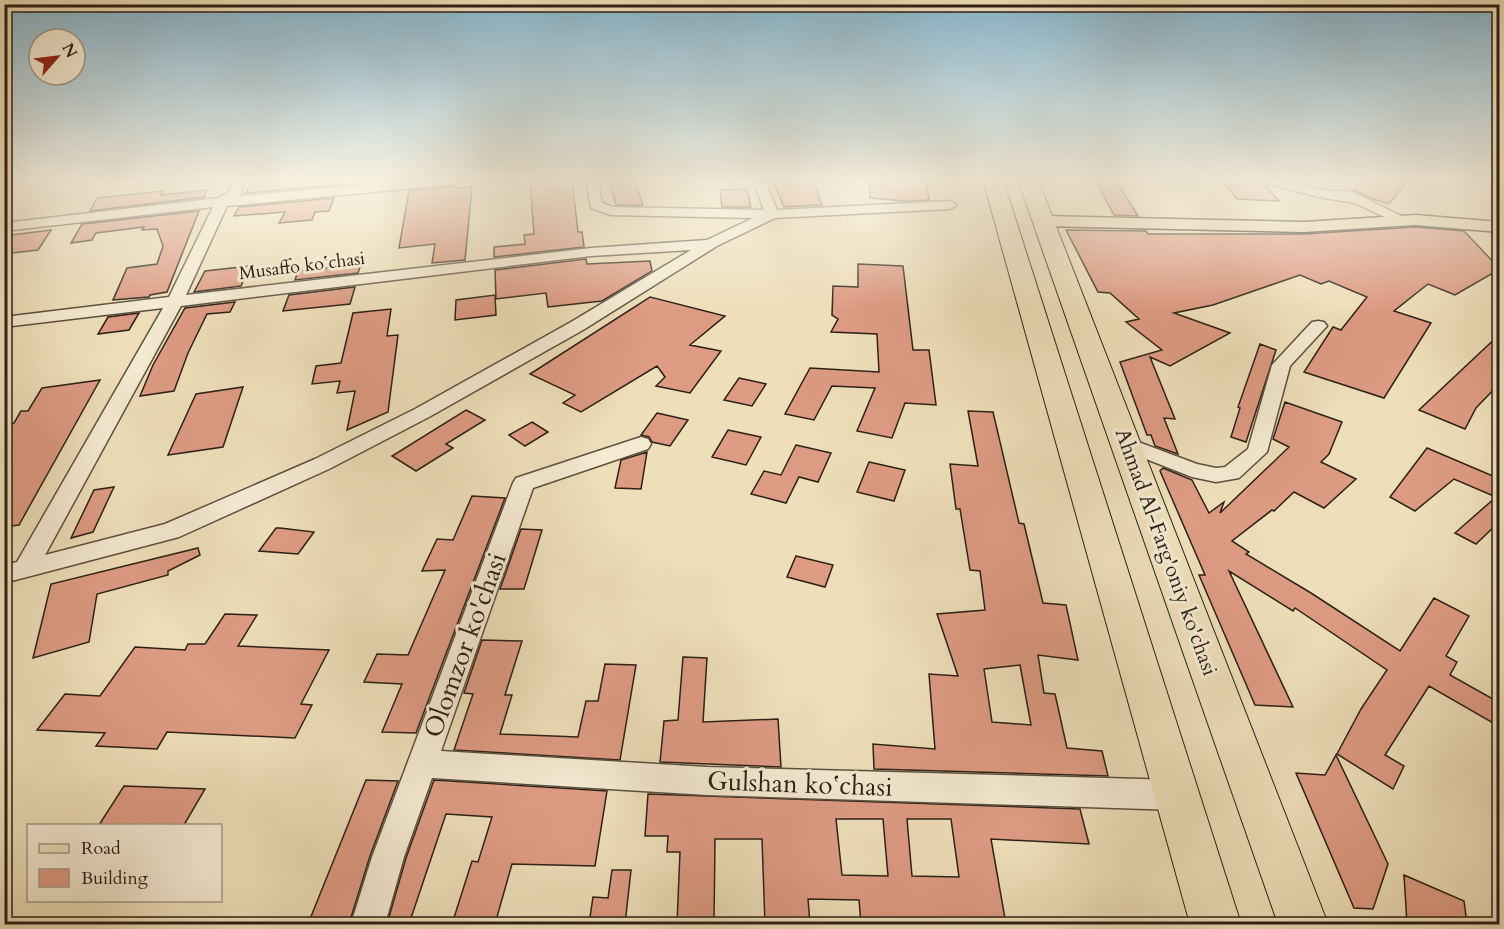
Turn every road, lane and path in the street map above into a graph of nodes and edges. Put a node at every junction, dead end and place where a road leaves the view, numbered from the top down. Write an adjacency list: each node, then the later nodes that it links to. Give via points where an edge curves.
1 (36, 223): 9 (street)
2 (212, 223): 12 (street)
3 (753, 223): 11 (street)
4 (1007, 223): 20 (highway)
5 (1044, 223): 15 (highway, Ahmad Al-Farg'oniy ko'chasi)
6 (1123, 223): 7 (main road, via 1247,227)
7 (1355, 223)
8 (1449, 223): 10 (main road)
9 (4, 227)
10 (1500, 227)
11 (712, 243): 12 (street, Musaffo koʻchasi, via 591,252); 17 (street, via 567,332 322,464 171,531)
12 (175, 301): 13 (street, Musaffo koʻchasi); 17 (street)
13 (4, 322)
14 (1318, 326): 15 (street, via 1281,365 1257,452 1231,473 1216,475 1192,470)
15 (1125, 443): 23 (highway, Ahmad Al-Farg'oniy ko'chasi)
16 (641, 444): 19 (street, Olomzor ko'chasi, via 524,483)
17 (25, 570): 18 (street)
18 (4, 574)
19 (423, 764): 20 (street, Gulshan koʻchasi, via 707,781); 21 (street, Olomzor ko'chasi)
20 (1177, 795): 22 (highway)
21 (368, 924)
22 (1216, 924)
23 (1303, 924)

